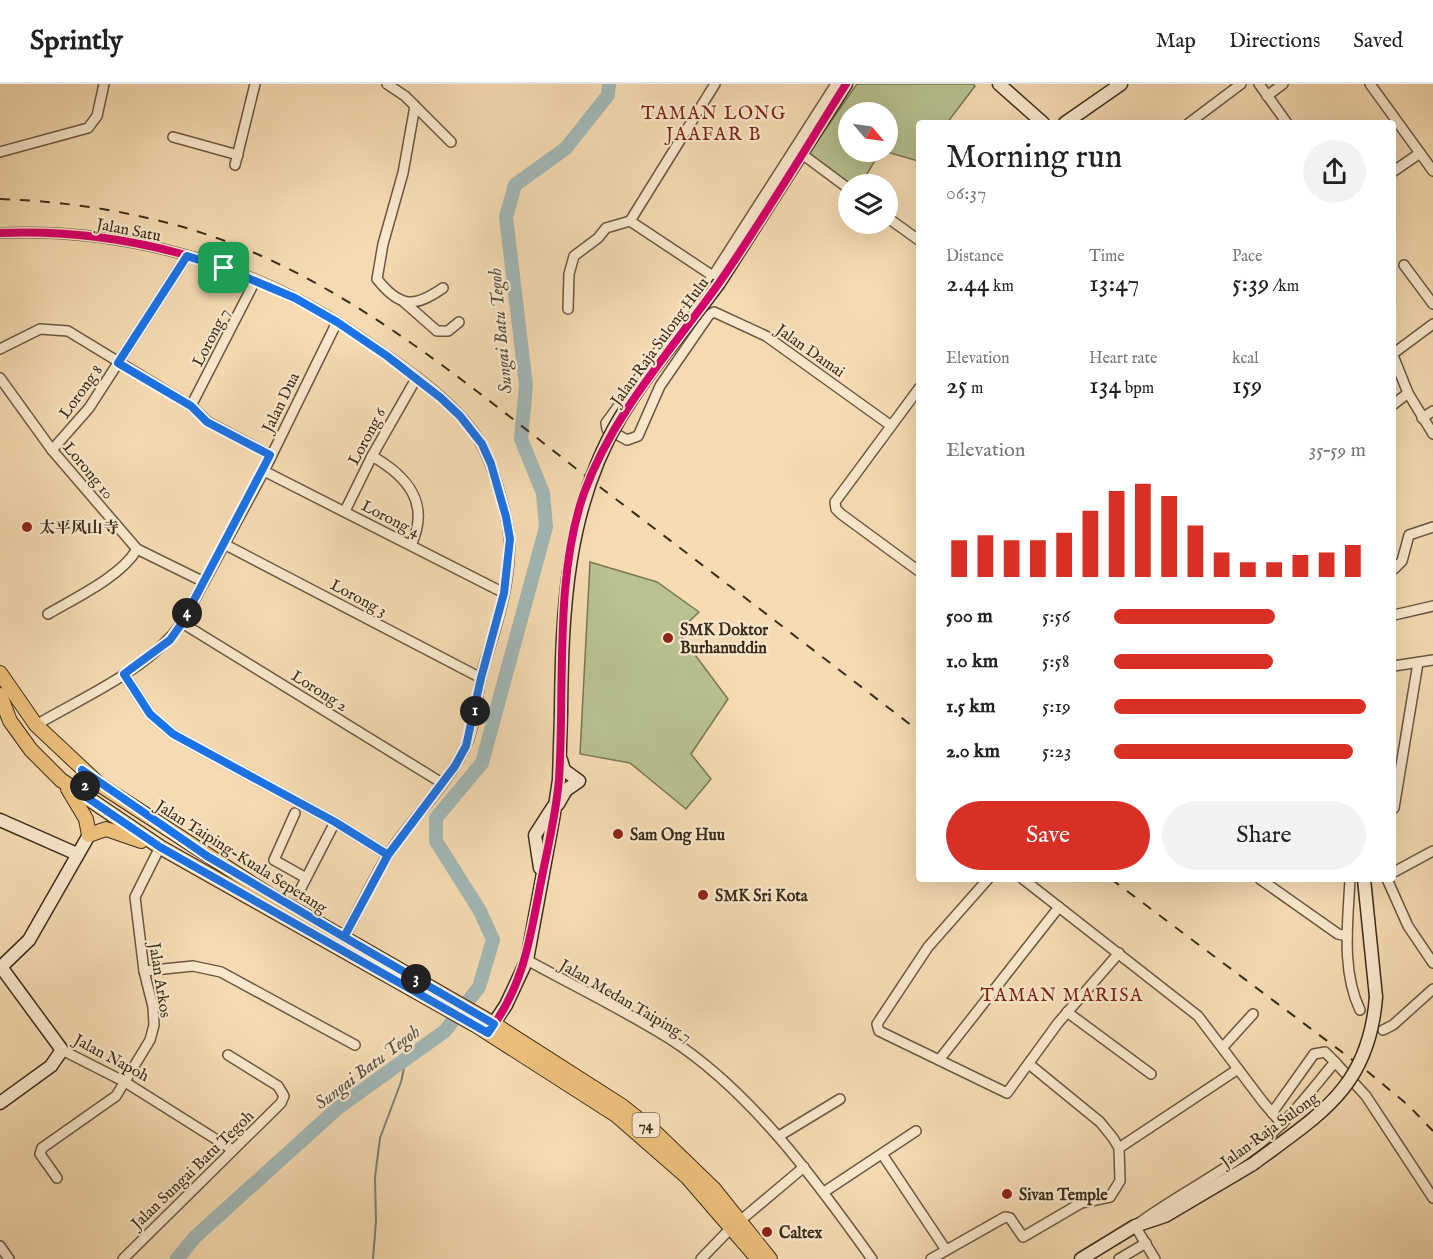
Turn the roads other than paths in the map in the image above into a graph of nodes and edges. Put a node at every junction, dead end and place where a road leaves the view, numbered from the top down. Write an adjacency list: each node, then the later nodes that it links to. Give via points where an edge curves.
1 (104, 84): 21 (street, via 97,116 88,128)
2 (255, 84): 19 (street, via 237,160)
3 (387, 84): 14 (street)
4 (715, 84): 27 (street)
5 (836, 84): 33 (street)
6 (846, 84): 23 (street, Jalan Raja Sulong Hulu)
7 (999, 84): 15 (street)
8 (1121, 84): 16 (street)
9 (1241, 84): 17 (street)
10 (1259, 84): 13 (street)
11 (1283, 84): 13 (street)
12 (1370, 84): 22 (street)
13 (1267, 96): 18 (street)
14 (415, 106): 20 (street); 36 (street, via 403,173 377,268 377,279)
15 (1040, 120)
16 (1069, 120)
17 (1193, 120)
18 (1285, 120)
19 (173, 137)
20 (451, 142)
21 (0, 152)
22 (1420, 153): 24 (street); 25 (street)
23 (802, 154): 26 (street); 33 (street, Jalan Raja Sulong Hulu)
24 (1396, 170)
25 (1433, 171)
26 (838, 181)
27 (630, 221): 33 (street); 38 (street, via 606,228 574,256)
28 (898, 225): 30 (street)
29 (0, 233): 31 (street, Jalan Satu, via 92,235 142,242)
30 (916, 237)
31 (187, 256): 34 (street, Jalan Satu); 44 (street, Lorong 8)
32 (1404, 265): 37 (street)
33 (716, 279): 54 (street, Jalan Damai, via 631,386 606,423 610,433 627,440 638,436 660,386 714,312 766,336); 83 (street, Jalan Raja Sulong Hulu, bridge, via 619,420 584,494 571,546)
34 (255, 281): 39 (street, Jalan Satu); 51 (street, Lorong 7)
35 (443, 288): 36 (street, via 426,300)
36 (404, 302): 40 (street, via 437,331 448,331)
37 (1433, 304)
38 (568, 309)
39 (337, 322): 47 (street, Jalan Satu); 57 (street, Jalan Dua)
40 (459, 322)
41 (1433, 324): 43 (street)
42 (0, 349): 44 (street, via 40,328 49,328 68,331)
43 (1396, 352)
44 (118, 363): 51 (street); 56 (street, Lorong 8, via 89,408)
45 (1396, 363): 49 (street)
46 (0, 378): 56 (street, Lorong 10)
47 (417, 378): 58 (street, Lorong 6); 68 (street, Jalan Satu, via 471,428 491,464 510,539)
48 (916, 392): 54 (street)
49 (1408, 393): 50 (street); 53 (street)
50 (1396, 402)
51 (191, 406): 57 (street, via 207,422)
52 (1433, 411): 53 (street)
53 (1422, 418): 55 (street)
54 (890, 425): 66 (street, via 840,491 836,509)
55 (1433, 434)
56 (52, 450): 64 (street, Lorong 10)
57 (270, 455): 59 (street, Jalan Dua)
58 (372, 456): 60 (street, Lorong 6); 63 (street, via 395,469 412,492 419,517)
59 (264, 471): 60 (street, Lorong 4); 62 (street, Jalan Dua)
60 (345, 511): 63 (street, Lorong 4)
61 (1433, 527): 65 (street, via 1409,535 1402,561)
62 (224, 544): 67 (street, Jalan Dua); 78 (street, Lorong 3)
63 (411, 545): 68 (street, Lorong 4)
64 (137, 549): 67 (street, Lorong 10); 70 (street, via 118,570)
65 (1396, 567)
66 (916, 569)
67 (204, 582): 72 (street, Jalan Dua)
68 (504, 593): 78 (street, Jalan Satu)
69 (1433, 606): 71 (street)
70 (48, 614)
71 (1396, 615)
72 (182, 623): 77 (street, Jalan Dua, via 170,640); 86 (street, Lorong 2)
73 (1433, 660): 74 (street)
74 (1418, 663): 75 (street); 88 (street)
75 (1396, 666)
76 (0, 673): 82 (main road, Jalan Taiping-Kuala Sepetang / 74)
77 (124, 674): 82 (street, Jalan Dua); 93 (street, via 150,714 173,734)
78 (481, 678): 86 (street, Jalan Satu, via 466,746)
79 (0, 694): 81 (main road, Jalan Taiping-Kuala Sepetang / 74)
80 (0, 709): 81 (street)
81 (10, 721): 85 (main road, Jalan Taiping-Kuala Sepetang / 74, via 31,750)
82 (36, 725): 84 (main road, Jalan Taiping-Kuala Sepetang / 74)
83 (559, 755): 89 (street, Jalan Raja Sulong Hulu); 91 (street, via 564,770 579,781 566,790)
84 (82, 770): 87 (main road, via 85,787); 111 (main road, Jalan Taiping-Kuala Sepetang / 74, via 207,856)
85 (61, 780): 87 (main road, Jalan Taiping-Kuala Sepetang / 74); 94 (main road, via 86,819)
86 (442, 783): 98 (street, Jalan Satu)
87 (76, 790): 95 (main road, Jalan Taiping-Kuala Sepetang / 74)
88 (1396, 796)
89 (555, 805): 91 (street, Jalan Raja Sulong Hulu); 101 (street, via 535,835)
90 (295, 813): 100 (street, via 274,860)
91 (554, 819): 101 (street)
92 (0, 820): 97 (street)
93 (335, 822): 98 (street); 100 (street)
94 (89, 835): 95 (main road, via 106,830); 97 (street)
95 (160, 847): 116 (street, Jalan Arkos, via 135,897); 118 (main road, Jalan Taiping-Kuala Sepetang / 74)
96 (1433, 851): 99 (street)
97 (77, 854): 115 (street, via 29,940)
98 (388, 855): 111 (street, Jalan Satu)
99 (1396, 871)
100 (306, 878): 108 (street)
101 (541, 881): 113 (street)
102 (985, 882): 128 (street, via 928,947 877,1024 879,1031)
103 (1027, 882): 109 (street)
104 (1264, 882): 110 (street, via 1338,934)
105 (1350, 882): 110 (street)
106 (1364, 882): 148 (street, Jalan Raja Sulong, bridge, via 1376,997 1371,1038 1346,1087 1317,1116 1253,1164 1165,1216)
107 (1388, 882): 114 (street, via 1408,927)
108 (298, 894)
109 (1059, 907): 112 (street); 128 (street)
110 (1347, 936): 119 (street, via 1352,985)
111 (344, 937): 118 (main road, Jalan Taiping-Kuala Sepetang / 74)
112 (1119, 953): 120 (street); 125 (street, via 1198,1016)
113 (527, 960): 122 (street); 139 (street, Jalan Medan Taiping 7, via 670,1039 705,1065)
114 (1433, 963)
115 (0, 967): 126 (street, Jalan Napoh)
116 (144, 971): 124 (street, via 193,966 221,972); 133 (street, Jalan Arkos, via 154,1025 150,1040)
117 (1433, 989): 123 (street)
118 (454, 1007): 122 (main road, Jalan Taiping-Kuala Sepetang / 74)
119 (1360, 1010)
120 (1067, 1012): 130 (street); 132 (street)
121 (1253, 1014): 125 (street)
122 (485, 1025): 147 (main road, Jalan Taiping-Kuala Sepetang / 74, via 616,1115)
123 (1383, 1030)
124 (355, 1045)
125 (1223, 1047): 131 (street)
126 (62, 1050): 133 (street, Jalan Napoh); 135 (street, via 51,1066)
127 (228, 1055): 141 (street, Jalan Sungai Batu Tegoh, via 284,1092 282,1100)
128 (939, 1060): 130 (street, via 1007,1093)
129 (1335, 1062): 136 (street, via 1325,1052 1314,1054); 137 (street); 146 (street, via 1366,1096)
130 (1029, 1064): 140 (street, via 1100,1122)
131 (1238, 1070): 136 (street); 140 (street)
132 (1151, 1074)
133 (125, 1082): 141 (street, Jalan Napoh); 144 (street, Jalan Arkos, via 107,1104 42,1148 40,1154)
134 (840, 1099): 139 (street)
135 (0, 1103)
136 (1272, 1113): 137 (street)
137 (1282, 1124): 148 (street, via 1262,1142)
138 (916, 1131): 142 (street)
139 (779, 1136): 143 (street, Jalan Medan Taiping 7)
140 (1119, 1148): 151 (street, via 1120,1181 1110,1197 1081,1203 1023,1237 1010,1218 1005,1217)
141 (233, 1150): 153 (street, Jalan Sungai Batu Tegoh)
142 (882, 1154): 145 (street); 151 (street)
143 (804, 1167): 145 (street, Jalan Medan Taiping 7); 147 (street)
144 (57, 1178)
145 (824, 1192): 157 (street, Jalan Medan Taiping 7)
146 (1433, 1198)
147 (736, 1223): 154 (street); 155 (main road, Jalan Taiping-Kuala Sepetang / 74); 156 (main road, Jalan Taiping-Kuala Sepetang / 74)
148 (1135, 1226): 149 (street); 159 (street, Jalan Raja Sulong)
149 (1146, 1242): 160 (street); 161 (street)
150 (0, 1246): 152 (street)
151 (946, 1250): 158 (street)
152 (9, 1259)
153 (123, 1259)
154 (700, 1259)
155 (758, 1259)
156 (770, 1259)
157 (872, 1259)
158 (931, 1259)
159 (1081, 1259)
160 (1119, 1259)
161 (1155, 1259)

